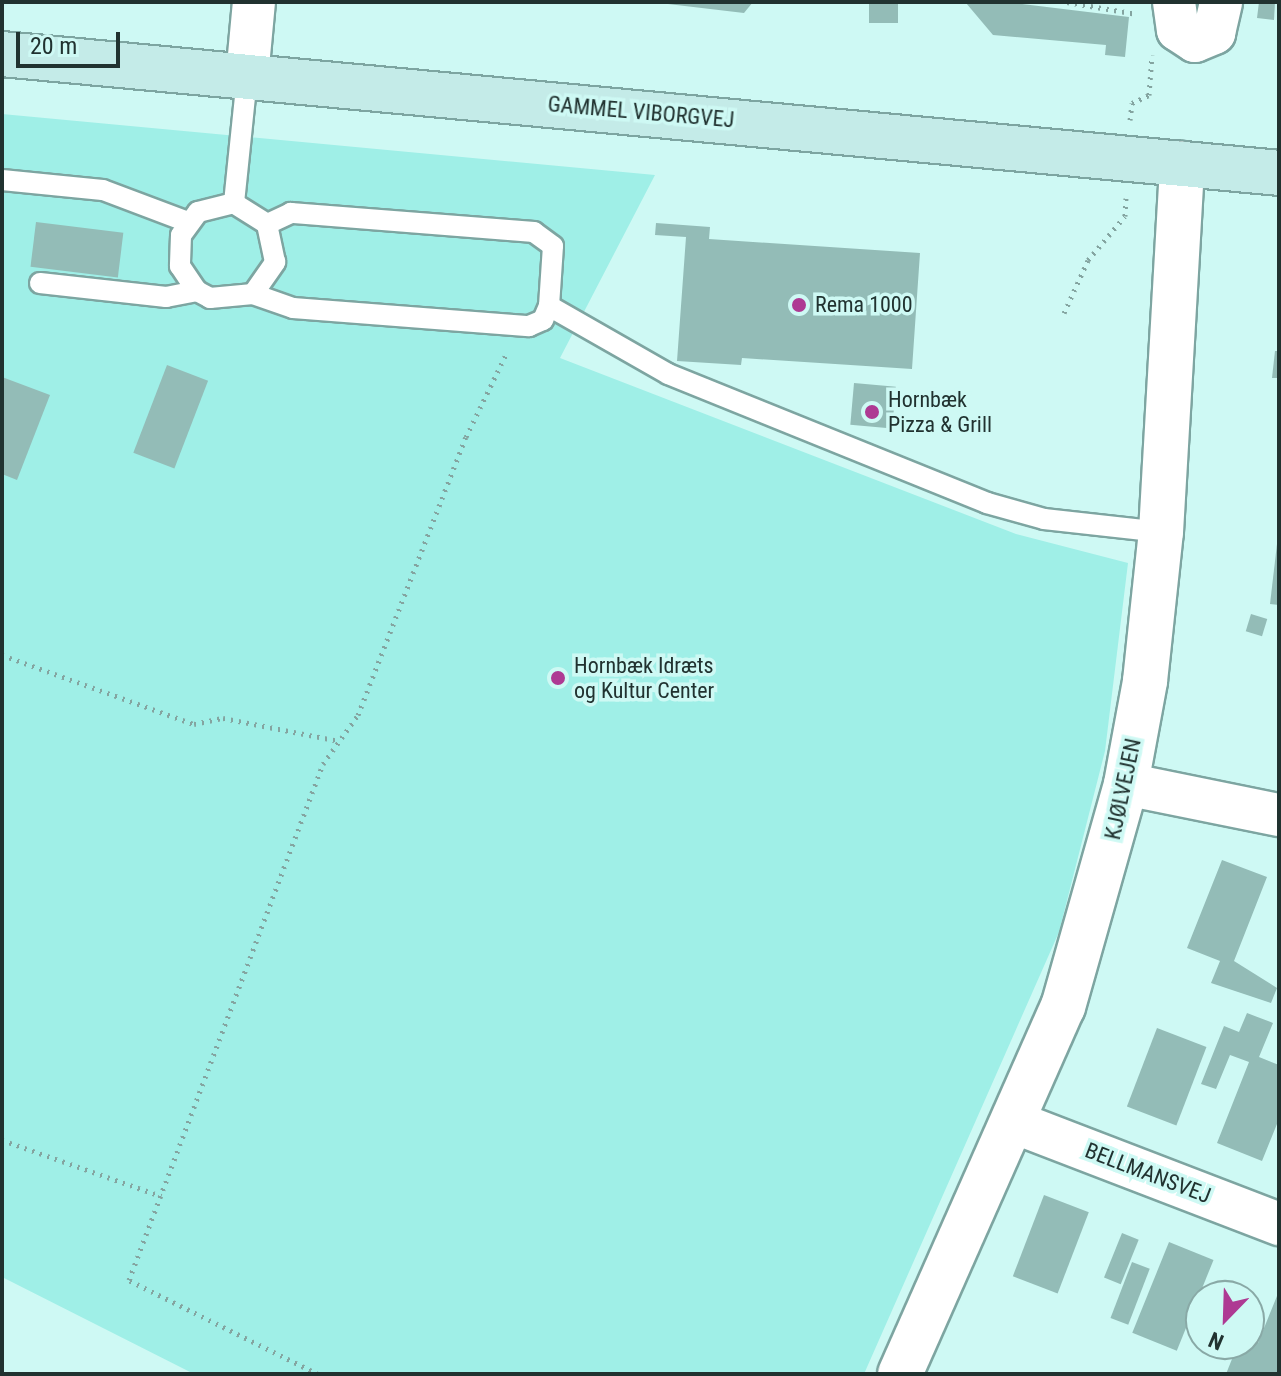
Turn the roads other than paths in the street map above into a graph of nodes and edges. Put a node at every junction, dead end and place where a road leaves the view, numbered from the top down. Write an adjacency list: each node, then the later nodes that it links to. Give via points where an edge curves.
1 (254, 2): 5 (street)
2 (1221, 2): 3 (street, via 1219,22 1203,41 1186,37)
3 (1167, 12)
4 (2, 54): 5 (main road, GAMMEL VIBORGVEJ)
5 (247, 77): 6 (main road, GAMMEL VIBORGVEJ); 9 (lane)
6 (1182, 164): 7 (main road, GAMMEL VIBORGVEJ); 16 (street, KJØLVEJEN)
7 (1279, 173)
8 (2, 180): 10 (lane, via 103,190)
9 (234, 203): 10 (lane, via 209,207); 11 (lane)
10 (188, 222): 13 (lane, via 181,235 180,266)
11 (267, 224): 14 (lane, via 275,262); 15 (lane, via 291,213 534,232 553,246)
12 (40, 283): 13 (lane, via 166,297)
13 (197, 291): 14 (lane, via 225,301)
14 (253, 294): 15 (lane, via 293,308 520,325 537,324)
15 (549, 306): 16 (lane, via 668,374 987,503 1044,519)
16 (1161, 532): 17 (street, KJØLVEJEN, via 1145,681)
17 (1126, 784): 18 (street); 19 (street, KJØLVEJEN, via 1085,946)
18 (1279, 815)
19 (1016, 1123): 20 (street, BELLMANSVEJ); 21 (street, KJØLVEJEN)
20 (1279, 1224)
21 (900, 1374)

